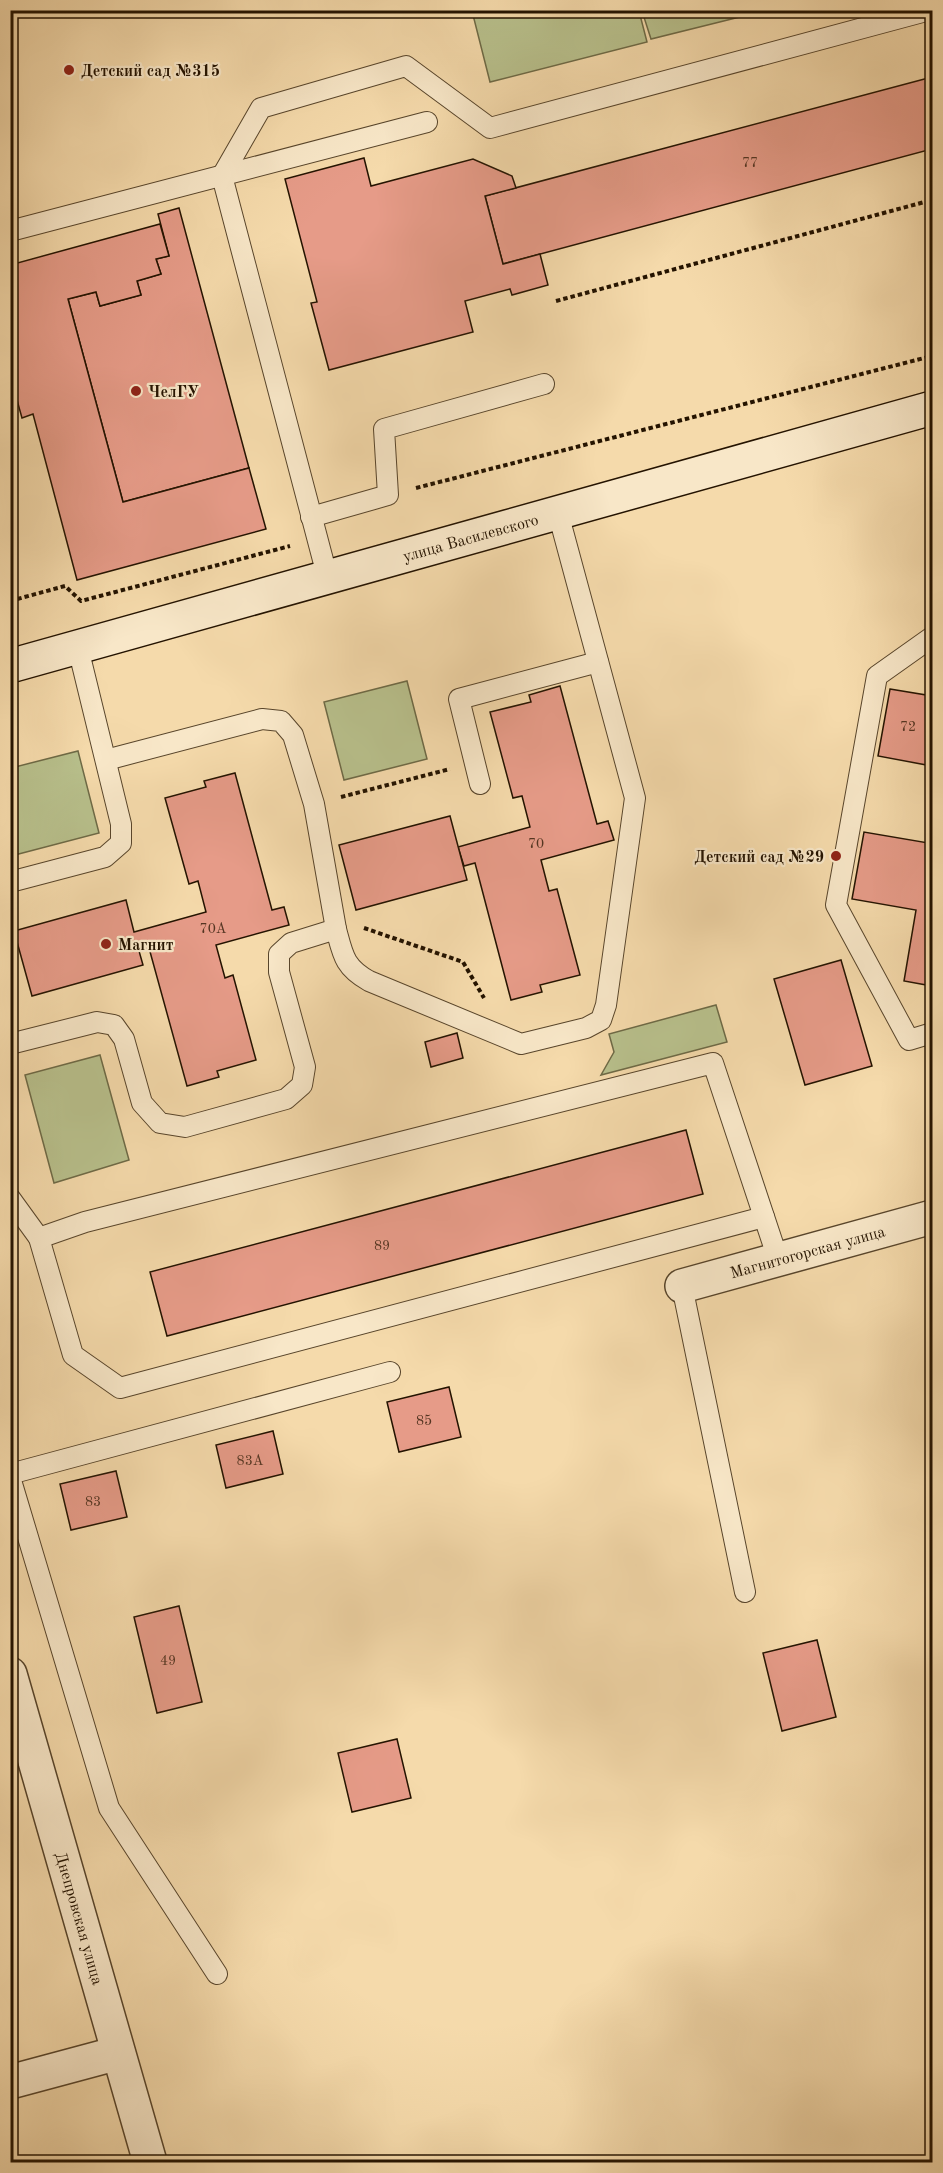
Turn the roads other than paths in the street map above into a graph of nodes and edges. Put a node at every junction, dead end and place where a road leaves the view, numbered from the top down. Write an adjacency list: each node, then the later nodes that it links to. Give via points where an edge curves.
1 (930, 10): 3 (lane, via 490,128 406,66 261,108)
2 (427, 122): 3 (lane)
3 (222, 176): 4 (lane); 8 (lane)
4 (10, 231)
5 (544, 384): 8 (lane, via 384,429 388,495)
6 (933, 408): 7 (street, улица Василевского)
7 (558, 513): 9 (street, улица Василевского); 12 (lane)
8 (311, 517): 9 (lane)
9 (328, 579): 11 (street, улица Василевского)
10 (933, 637): 18 (lane, via 877,676 836,905 909,1040)
11 (78, 648): 13 (street, улица Василевского); 14 (lane)
12 (598, 662): 15 (lane, via 459,699); 17 (lane, via 635,798 606,1005 600,1020 586,1028 520,1044 354,973 344,959)
13 (10, 666)
14 (106, 760): 16 (lane, via 122,824 121,843 105,857); 17 (lane, via 262,718 281,721 293,735 314,804)
15 (480, 784)
16 (10, 882)
17 (335, 923): 19 (lane, via 291,943 279,954 279,972 305,1066 302,1085 286,1100 185,1127 160,1123 142,1103 124,1039 114,1025 97,1022)
18 (933, 1033)
19 (10, 1044)
20 (10, 1198): 23 (lane)
21 (764, 1217): 23 (lane, via 120,1388 73,1355); 23 (lane, via 713,1063 97,1219); 24 (lane)
22 (933, 1217): 24 (street, Магнитогорская улица)
23 (39, 1238)
24 (778, 1259): 25 (street, Магнитогорская улица)
25 (682, 1286): 28 (lane)
26 (390, 1372): 27 (lane)
27 (10, 1475): 30 (lane, via 109,1808)
28 (745, 1592)
29 (10, 1674): 31 (street, Днепровская улица)
30 (217, 1974)
31 (118, 2053): 32 (street); 33 (street, Днепровская улица)
32 (10, 2082)
33 (150, 2163)

